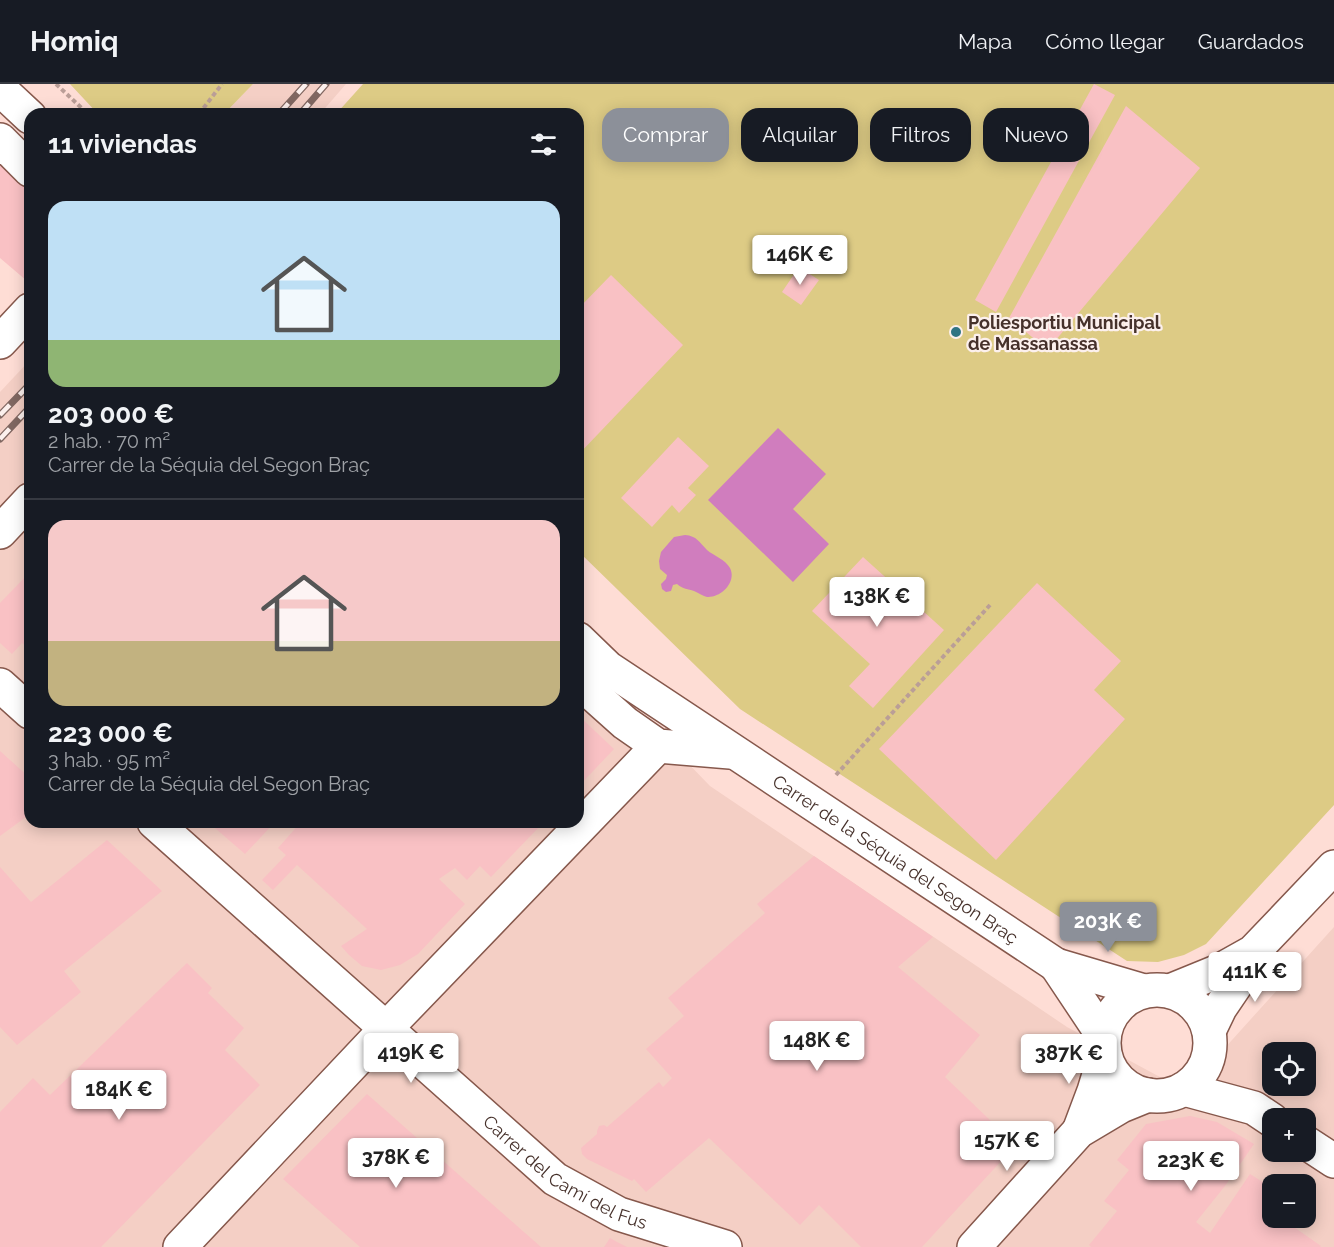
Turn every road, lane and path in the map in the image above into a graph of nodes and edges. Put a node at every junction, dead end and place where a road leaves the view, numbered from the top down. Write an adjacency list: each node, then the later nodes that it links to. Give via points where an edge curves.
1 (56, 84): 4 (path)
2 (222, 84): 5 (path)
3 (0, 89): 6 (street)
4 (82, 108)
5 (204, 108)
6 (24, 111)
7 (0, 140): 8 (street)
8 (24, 164)
9 (24, 316): 10 (street)
10 (0, 342)
11 (24, 506): 12 (street)
12 (0, 532)
13 (990, 605): 20 (path)
14 (584, 645): 19 (street, Carrer de la Séquia del Segon Braç, via 608,668)
15 (0, 685): 17 (street)
16 (584, 686): 18 (street)
17 (24, 707)
18 (658, 746): 19 (street, Carrer de la Séquia del Segon Braç); 21 (street)
19 (734, 752): 26 (street, Carrer de la Séquia del Segon Braç)
20 (836, 775)
21 (584, 823)
22 (161, 828): 28 (street, Carrer del Camí del Fus)
23 (579, 828): 28 (street)
24 (1332, 874): 25 (street)
25 (1253, 952): 27 (street, via 1219,971); 29 (street, via 1220,1008)
26 (1056, 965): 27 (street, Carrer de la Séquia del Segon Braç); 30 (street, Carrer de la Séquia del Segon Braç)
27 (1157, 991): 29 (street, via 1184,996 1196,1005); 30 (street, via 1129,997 1117,1007 1108,1021)
28 (387, 1028): 38 (street); 39 (street, Carrer del Camí del Fus, via 555,1179 619,1214)
29 (1210, 1039): 31 (street, via 1208,1060); 33 (street)
30 (1105, 1046): 32 (street, via 1116,1077); 35 (street)
31 (1184, 1089): 32 (street, via 1173,1094); 34 (street)
32 (1148, 1095): 35 (street)
33 (1262, 1113)
34 (1262, 1114)
35 (1079, 1131): 40 (street)
36 (1316, 1149): 37 (street)
37 (1334, 1161)
38 (180, 1247)
39 (725, 1247)
40 (974, 1247)

